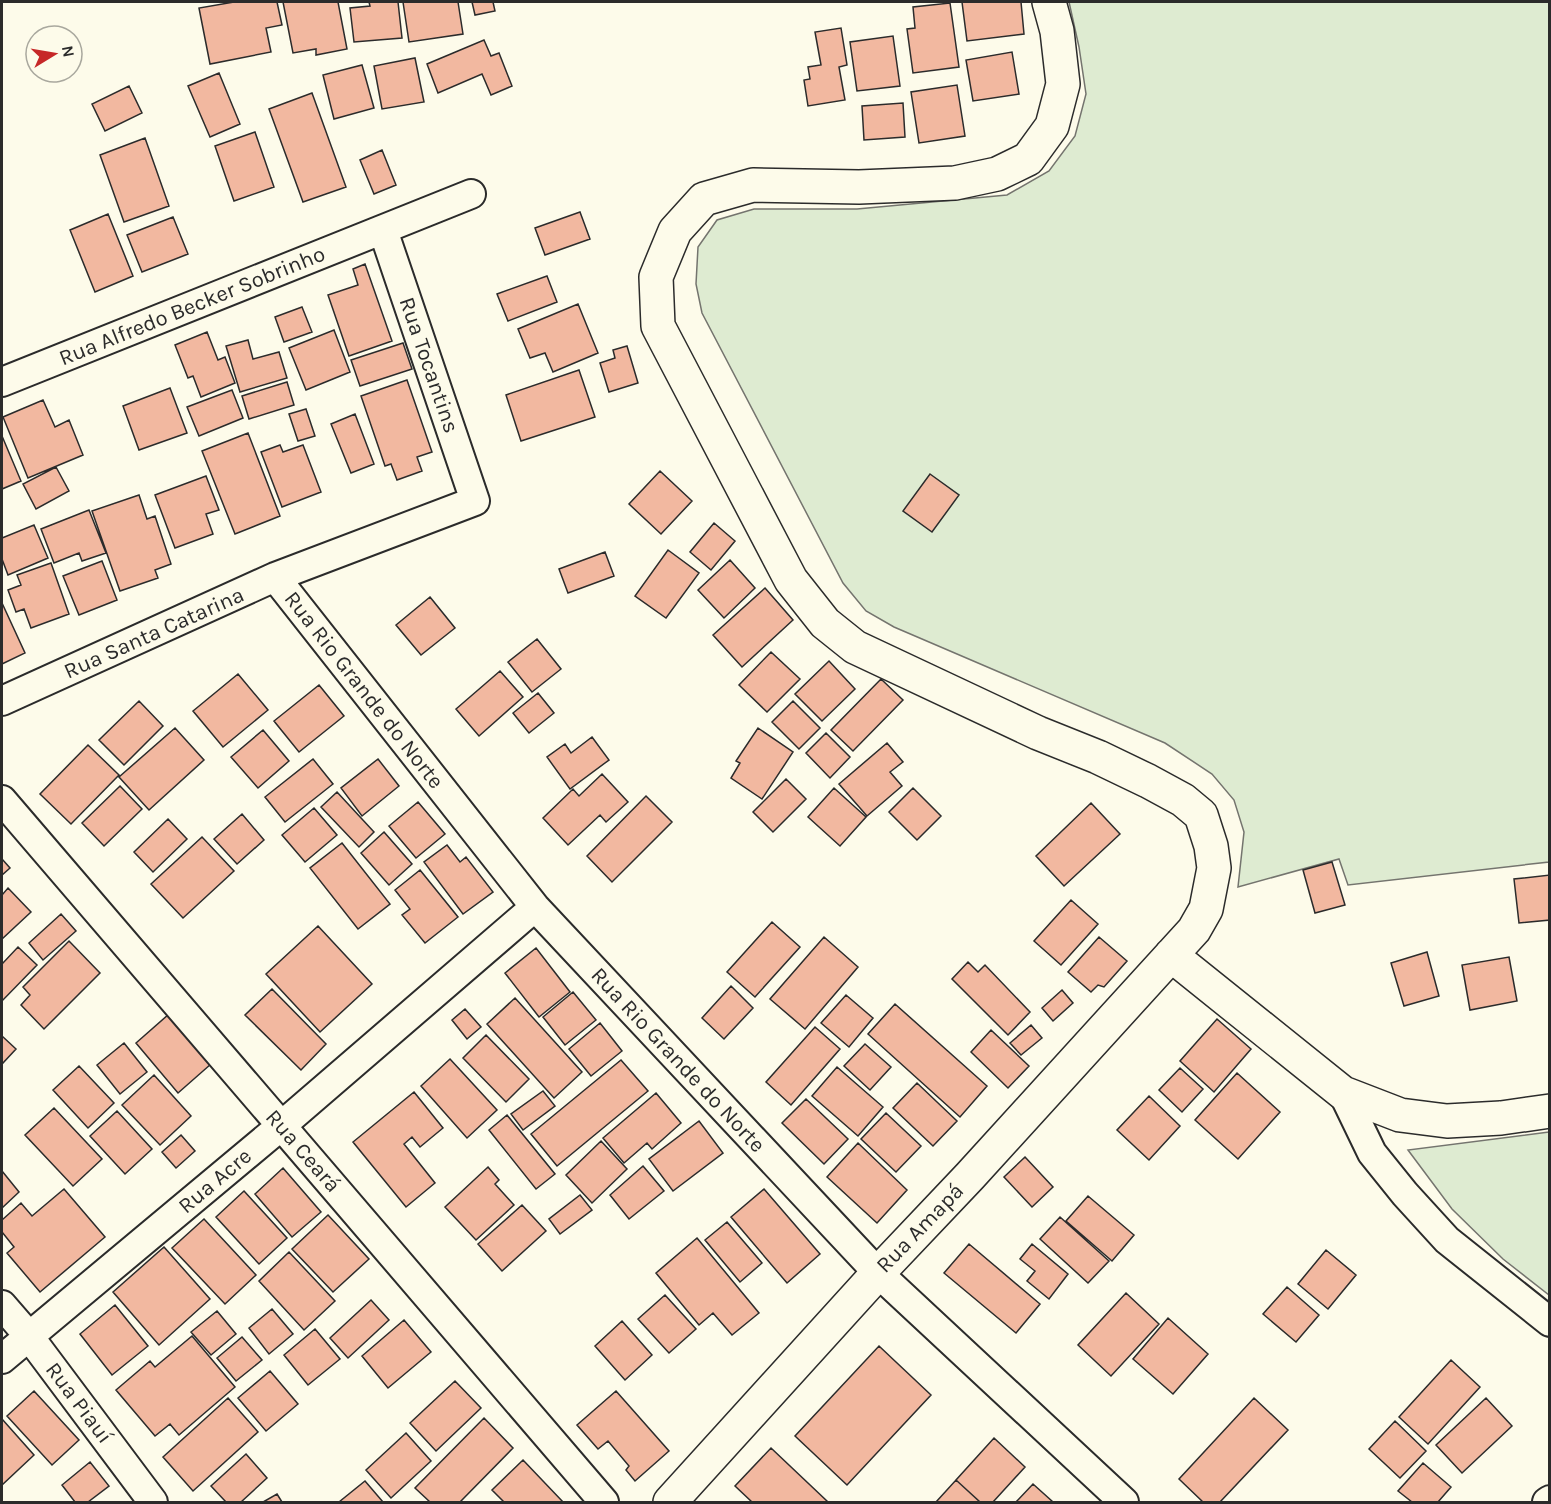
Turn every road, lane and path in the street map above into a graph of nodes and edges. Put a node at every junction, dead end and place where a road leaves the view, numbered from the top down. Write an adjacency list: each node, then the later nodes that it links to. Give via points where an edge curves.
1 (1049, 2): 10 (street, Rua Amapá, via 1057,31 1062,84 1052,126 1028,159 998,174 945,183 859,187 753,185 704,199 675,231 656,277 658,326 791,580 825,623 855,647 1148,781 1201,815 1213,857 1213,880 1201,920)
2 (471, 194): 3 (street, Rua Alfredo Becker Sobrinho)
3 (382, 230): 4 (street, Rua Alfredo Becker Sobrinho); 5 (street, Rua Tocantins)
4 (2, 382)
5 (475, 501): 6 (street, Rua Santa Catarina)
6 (275, 578): 7 (street, Rua Santa Catarina); 9 (street, Rua Rio Grande do Norte)
7 (2, 701)
8 (2, 800): 13 (street, Rua Ceará)
9 (535, 907): 13 (street, Rua Acre); 14 (street, Rua Rio Grande do Norte)
10 (1170, 955): 11 (street); 14 (street, Rua Amapá)
11 (1343, 1093): 12 (street, via 1400,1115 1447,1121); 16 (street, via 1372,1154 1440,1233)
12 (1550, 1111)
13 (281, 1126): 17 (street, Rua Acre); 20 (street, Rua Ceará)
14 (878, 1273): 21 (street, Rua Amapá); 22 (street, Rua Rio Grande do Norte)
15 (2, 1305): 17 (street, Rua Piauí)
16 (1550, 1322)
17 (28, 1335): 18 (street, Rua Acre); 19 (street, Rua Piauí)
18 (2, 1359)
19 (153, 1503)
20 (604, 1503)
21 (670, 1503)
22 (1124, 1503)

